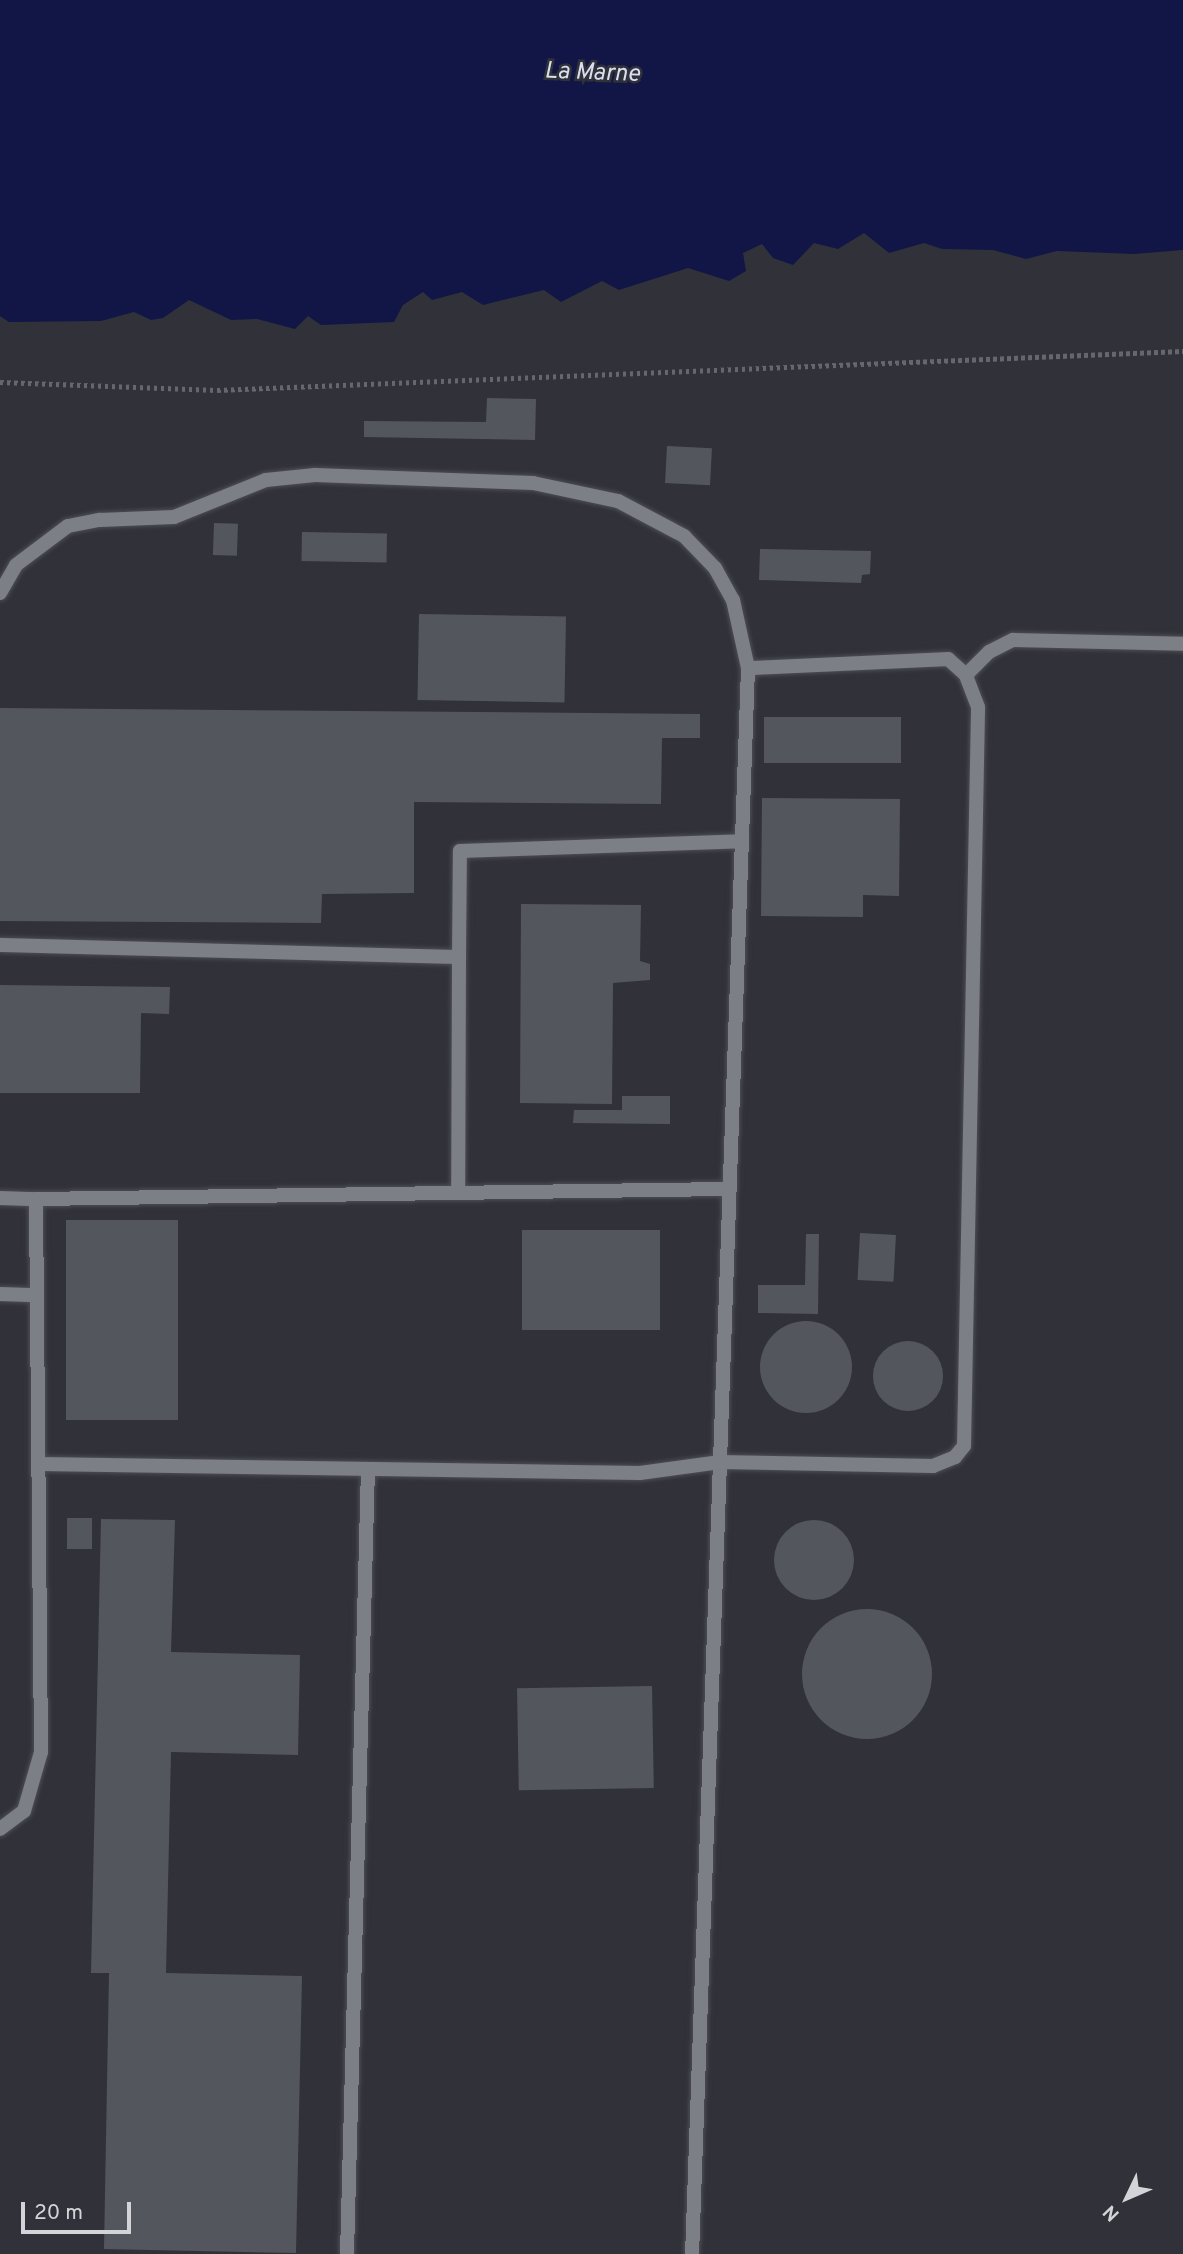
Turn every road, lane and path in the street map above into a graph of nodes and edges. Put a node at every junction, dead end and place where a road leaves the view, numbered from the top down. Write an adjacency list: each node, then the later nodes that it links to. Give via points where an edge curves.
1 (1183, 351): 2 (path, via 217,390)
2 (0, 382)
3 (0, 593): 5 (lane, via 16,565 68,526 174,517 266,480 315,475 533,483 618,501 684,536 715,568 733,600)
4 (1183, 644): 6 (lane, via 1013,640 989,652)
5 (748, 668): 6 (lane, via 948,659); 7 (lane)
6 (966, 675): 16 (lane, via 978,707 964,1446 955,1457 933,1466)
7 (742, 841): 9 (lane, via 460,851); 10 (lane)
8 (0, 945): 9 (lane)
9 (459, 957): 11 (lane)
10 (729, 1189): 11 (lane); 16 (lane)
11 (458, 1192): 13 (lane)
12 (0, 1198): 13 (lane)
13 (36, 1199): 15 (lane)
14 (0, 1294): 15 (lane)
15 (37, 1295): 17 (lane)
16 (720, 1462): 18 (lane, via 640,1473); 21 (lane)
17 (39, 1464): 18 (lane); 19 (lane, via 41,1752 24,1811)
18 (368, 1469): 20 (lane)
19 (0, 1829)
20 (347, 2254)
21 (692, 2254)

